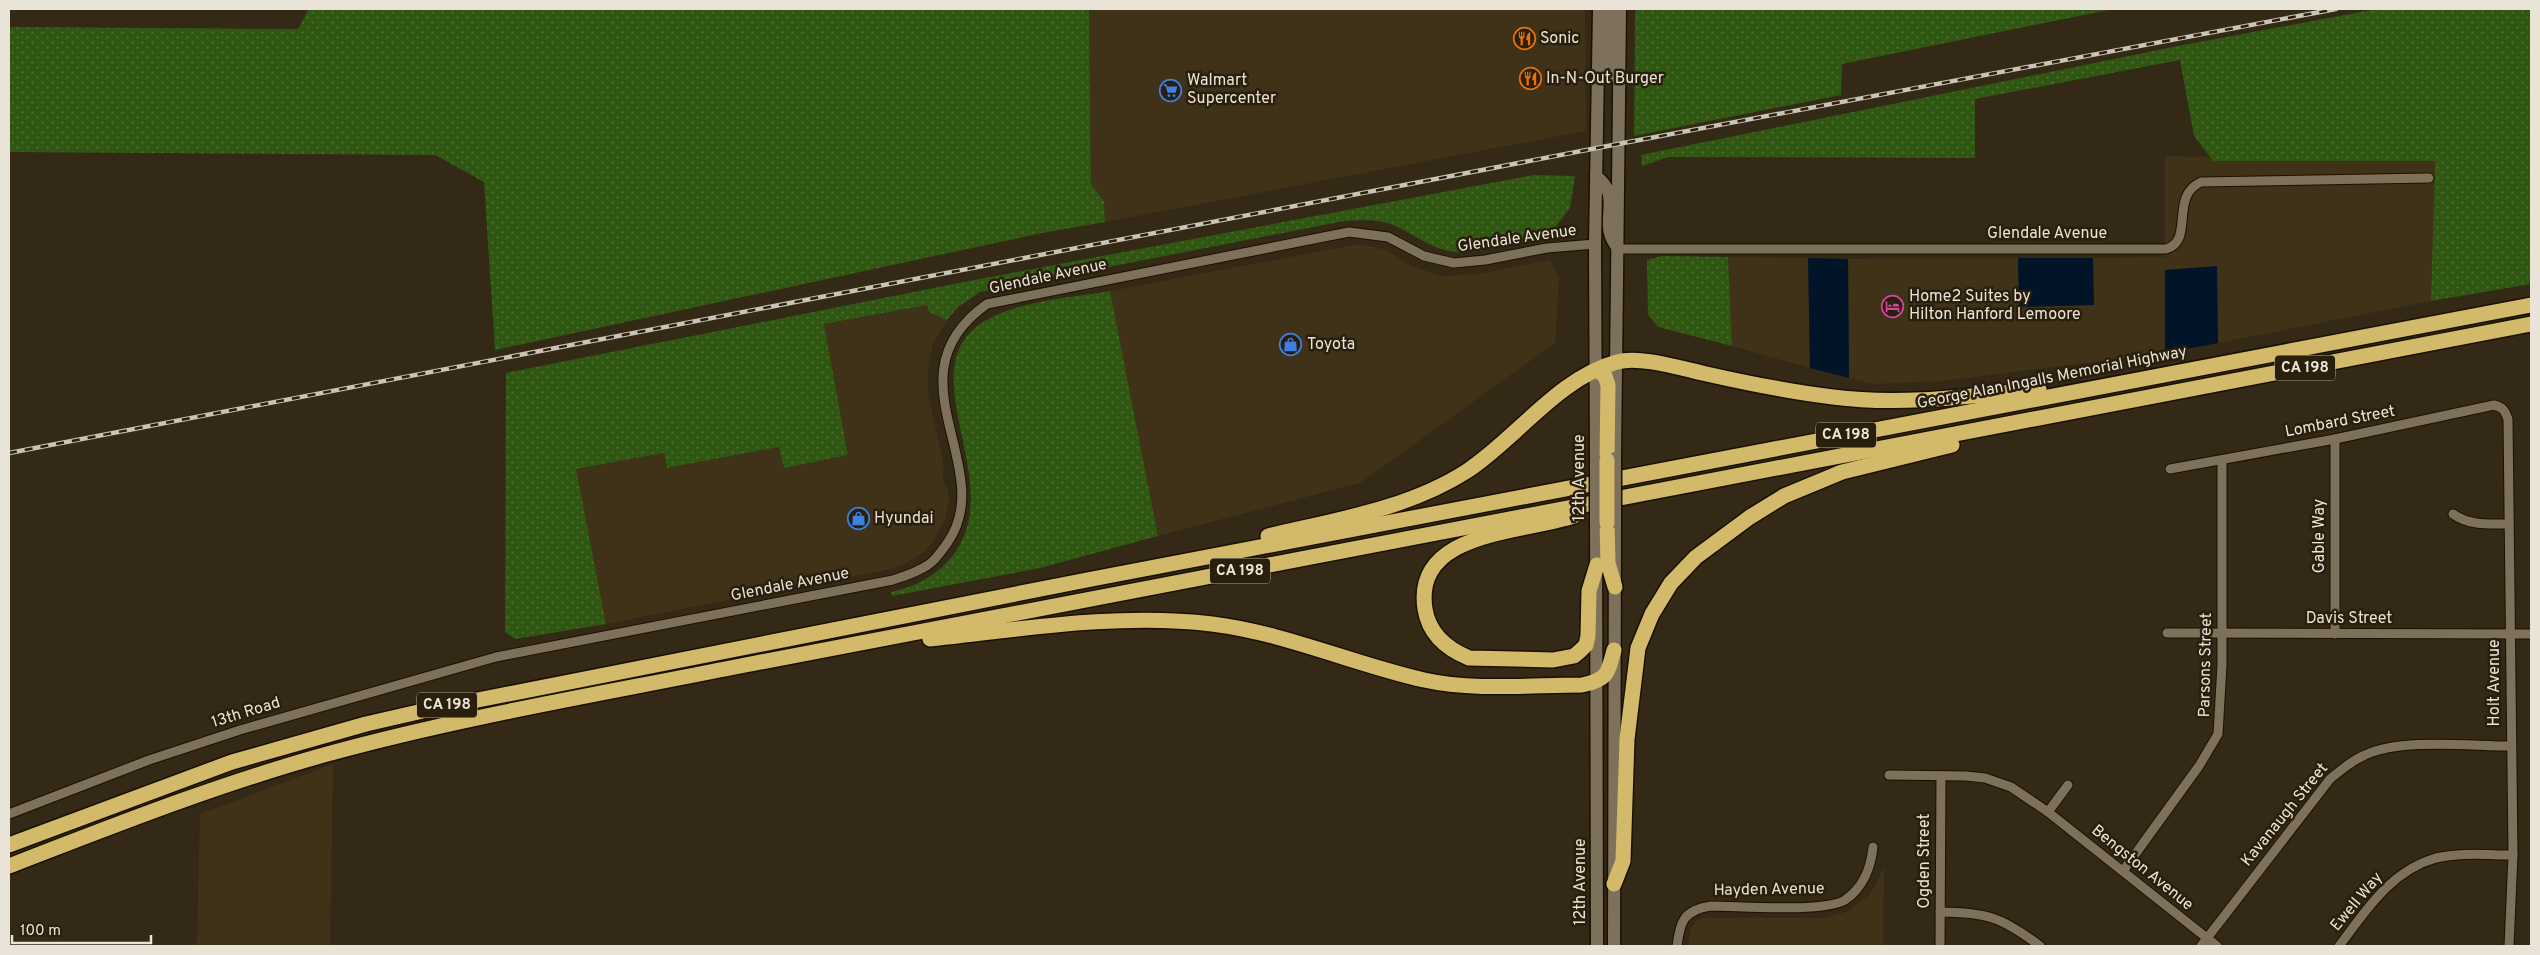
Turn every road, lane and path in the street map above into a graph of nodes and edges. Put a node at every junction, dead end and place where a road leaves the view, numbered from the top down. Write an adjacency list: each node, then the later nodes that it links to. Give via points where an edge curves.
1 (1599, 9): 5 (main road)
2 (1610, 9): 4 (main road, via 1610,85)
3 (1620, 9): 4 (main road)
4 (1618, 107): 8 (main road)
5 (1596, 176): 7 (main road); 8 (main road, via 1606,183 1609,192 1609,236)
6 (2429, 178): 8 (street, Glendale Avenue, via 2201,182 2193,186 2185,197 2179,239 2166,249)
7 (1595, 244): 12 (main road); 34 (street, Glendale Avenue, via 1454,263 1424,256 1388,238 1349,232 987,304 965,322 946,353 943,398 962,488 961,503 951,538 930,565 894,580)
8 (1619, 249): 11 (main road)
9 (2531, 305): 13 (highway, George Alan Ingalls Memorial Highway / CA 198)
10 (2531, 324): 14 (highway, CA 198)
11 (1618, 361): 12 (highway); 13 (highway, via 1638,360 1762,386 1884,401); 17 (main road)
12 (1597, 370): 17 (highway, via 1605,376 1608,385); 25 (highway, via 1578,379 1468,470 1418,496 1350,516)
13 (2113, 384): 25 (highway, George Alan Ingalls Memorial Highway / CA 198)
14 (2079, 411): 20 (highway, CA 198); 47 (highway, via 1823,478 1766,506 1684,569 1661,599 1638,648 1627,739 1623,861)
15 (2508, 419): 16 (street, Lombard Street, via 2501,407 2494,405); 23 (street, Holt Avenue)
16 (2335, 439): 18 (street, Lombard Street); 30 (street, Gable Way)
17 (1606, 459): 22 (highway, bridge)
18 (2222, 460): 19 (street, Lombard Street); 28 (street, Parsons Street)
19 (2170, 469)
20 (1629, 496): 24 (highway, via 1564,519 1484,537 1455,548 1440,559 1429,575 1425,601 1428,618 1442,642 1469,658 1574,656 1586,645 1589,591); 32 (highway, CA 198)
21 (2453, 514): 23 (street, via 2471,523)
22 (1606, 523): 24 (main road, 12th Avenue); 26 (highway, via 1608,562)
23 (2509, 524): 29 (street, Holt Avenue)
24 (1598, 565): 35 (main road, 12th Avenue)
25 (1092, 579): 42 (highway, CA 198, via 374,722 232,762)
26 (1615, 587): 33 (main road, 12th Avenue)
27 (2167, 633): 28 (street, Davis Street)
28 (2222, 633): 30 (street, Davis Street); 46 (street, Parsons Street, via 2218,734)
29 (2510, 633): 30 (street, Davis Street); 31 (street, Davis Street); 36 (street, Holt Avenue)
30 (2335, 634)
31 (2531, 634)
32 (851, 645): 35 (highway, via 1071,624 1153,620 1214,625 1278,637 1426,681 1467,685 1582,685); 45 (highway, CA 198, via 468,721 332,753 169,805)
33 (1614, 650): 35 (highway, via 1604,678); 47 (main road, 12th Avenue)
34 (496, 657): 41 (street, 13th Road, via 244,728)
35 (1598, 682): 50 (main road, 12th Avenue)
36 (2511, 746): 44 (street, Holt Avenue); 49 (street, Kavanaugh Street, via 2406,745 2376,751 2346,765 2330,779)
37 (1889, 775): 38 (street, Bengston Avenue)
38 (1941, 776): 40 (street, Bengston Avenue, via 1985,778 2002,783); 48 (street, Ogden Street)
39 (2068, 784): 40 (street)
40 (2048, 812): 46 (street, Bengston Avenue)
41 (9, 814)
42 (9, 845)
43 (1874, 847): 52 (street, Hayden Avenue, via 1863,881 1844,900 1816,906 1698,908 1687,914 1680,925)
44 (2513, 855): 57 (street, Ewell Way, via 2452,856 2413,868 2391,882 2375,898); 58 (street, Holt Avenue)
45 (9, 866)
46 (2124, 871): 49 (street, Bengston Avenue)
47 (1614, 884): 51 (main road, 12th Avenue)
48 (1940, 912): 53 (street, Ogden Street); 54 (street, via 1966,912 1998,919)
49 (2207, 938): 55 (street, Kavanaugh Street); 56 (street, Bengston Avenue)
50 (1597, 946)
51 (1614, 946)
52 (1677, 946)
53 (1940, 946)
54 (2040, 946)
55 (2201, 946)
56 (2217, 946)
57 (2339, 946)
58 (2509, 946)

